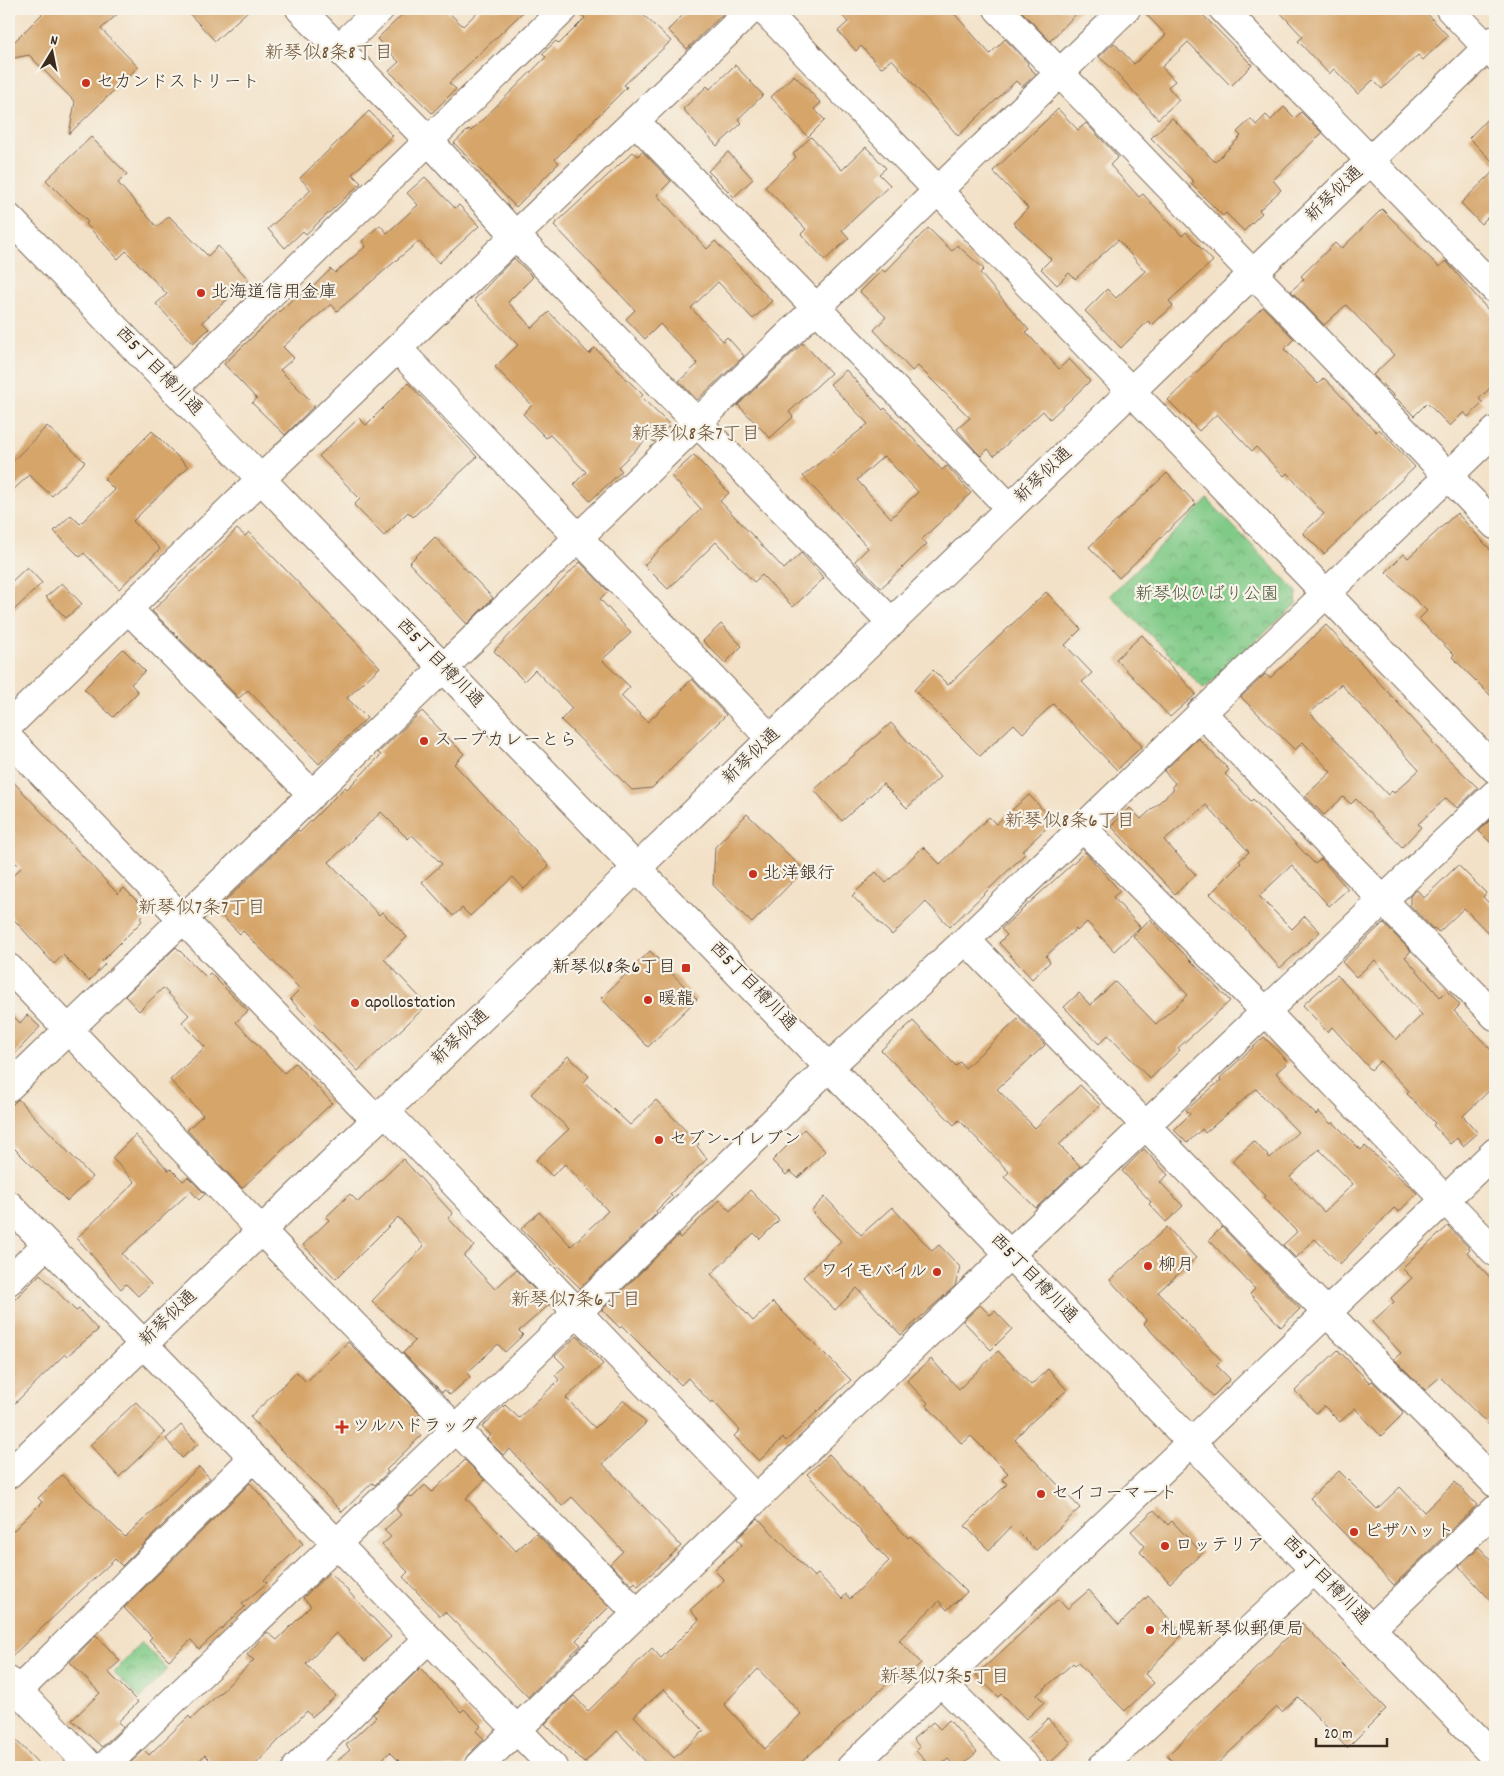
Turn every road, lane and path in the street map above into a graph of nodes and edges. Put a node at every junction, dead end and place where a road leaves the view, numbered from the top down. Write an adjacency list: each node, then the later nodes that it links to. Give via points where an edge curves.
1 (300, 9): 10 (street)
2 (380, 9): 10 (street)
3 (564, 9): 14 (street)
4 (752, 9): 13 (street)
5 (763, 9): 16 (street)
6 (998, 9): 12 (street)
7 (1126, 9): 12 (street)
8 (1223, 9): 15 (street)
9 (1450, 9): 11 (street)
10 (339, 48): 14 (street)
11 (1493, 48): 15 (street, 新琴似通)
12 (1060, 72): 16 (street); 19 (street)
13 (635, 121): 18 (street); 21 (street)
14 (430, 142): 18 (street); 23 (street)
15 (1370, 161): 19 (street, 新琴似通); 20 (street)
16 (939, 192): 21 (street); 24 (street)
17 (9, 218): 23 (street, 西5丁目樽川通)
18 (516, 236): 22 (street); 25 (street)
19 (1253, 274): 24 (street, 新琴似通); 27 (street)
20 (1495, 289)
21 (815, 309): 25 (street); 29 (street)
22 (398, 349): 28 (street); 31 (street)
23 (173, 389): 28 (street, 西5丁目樽川通)
24 (1131, 392): 29 (street, 新琴似通); 32 (street)
25 (698, 424): 31 (street); 34 (street)
26 (1495, 432): 27 (street)
27 (1449, 476): 30 (street); 32 (street)
28 (261, 479): 33 (street); 35 (street, 西5丁目樽川通)
29 (1010, 508): 34 (street, 新琴似通)
30 (1495, 525)
31 (580, 537): 35 (street); 39 (street)
32 (1326, 594): 36 (street); 40 (street)
33 (129, 610): 37 (street); 41 (street)
34 (892, 623): 39 (street, 新琴似通)
35 (443, 668): 41 (street); 44 (street, 西5丁目樽川通)
36 (1201, 712): 43 (street); 45 (street)
37 (9, 725)
38 (9, 739): 46 (street)
39 (771, 739): 44 (street, 新琴似通)
40 (1495, 769)
41 (312, 794): 46 (street)
42 (1495, 794): 45 (street)
43 (1083, 828): 47 (street); 49 (street)
44 (637, 868): 52 (street, 西5丁目樽川通); 54 (street, 新琴似通)
45 (1383, 900): 49 (street); 50 (street)
46 (182, 919): 51 (street); 54 (street)
47 (966, 940): 52 (street); 55 (street)
48 (9, 968): 51 (street)
49 (1266, 1012): 55 (street); 57 (street)
50 (1495, 1016)
51 (67, 1029): 53 (street); 59 (street)
52 (829, 1067): 62 (street, 西5丁目樽川通); 64 (street)
53 (9, 1087)
54 (380, 1116): 59 (street, 新琴似通); 64 (street)
55 (1147, 1125): 62 (street); 65 (street)
56 (1495, 1152): 57 (street)
57 (1445, 1200): 61 (street); 65 (street)
58 (9, 1205): 60 (street)
59 (261, 1231): 66 (street, 新琴似通); 67 (street)
60 (47, 1244): 63 (street); 66 (street)
61 (1495, 1252)
62 (1010, 1254): 68 (street, 西5丁目樽川通); 72 (street)
63 (9, 1281)
64 (577, 1313): 67 (street); 72 (street)
65 (1328, 1314): 68 (street); 71 (street)
66 (144, 1344): 69 (street); 70 (street, 新琴似通)
67 (458, 1428): 74 (street); 76 (street)
68 (1190, 1442): 75 (street, 西5丁目樽川通); 79 (street)
69 (252, 1459): 74 (street); 80 (street)
70 (9, 1474)
71 (1495, 1483)
72 (756, 1499): 76 (street)
73 (1495, 1510): 77 (street)
74 (337, 1544): 78 (street); 84 (street)
75 (1314, 1570): 77 (street, 西5丁目樽川通); 90 (street)
76 (638, 1613): 81 (street)
77 (1372, 1628): 82 (street, 西5丁目樽川通)
78 (428, 1639): 81 (street); 85 (street)
79 (940, 1681): 88 (street); 89 (street)
80 (13, 1686): 83 (street)
81 (516, 1730): 86 (street); 87 (street)
82 (1495, 1757)
83 (90, 1767)
84 (104, 1767)
85 (296, 1767)
86 (478, 1767)
87 (552, 1767)
88 (851, 1767)
89 (1026, 1767)
90 (1102, 1767)

